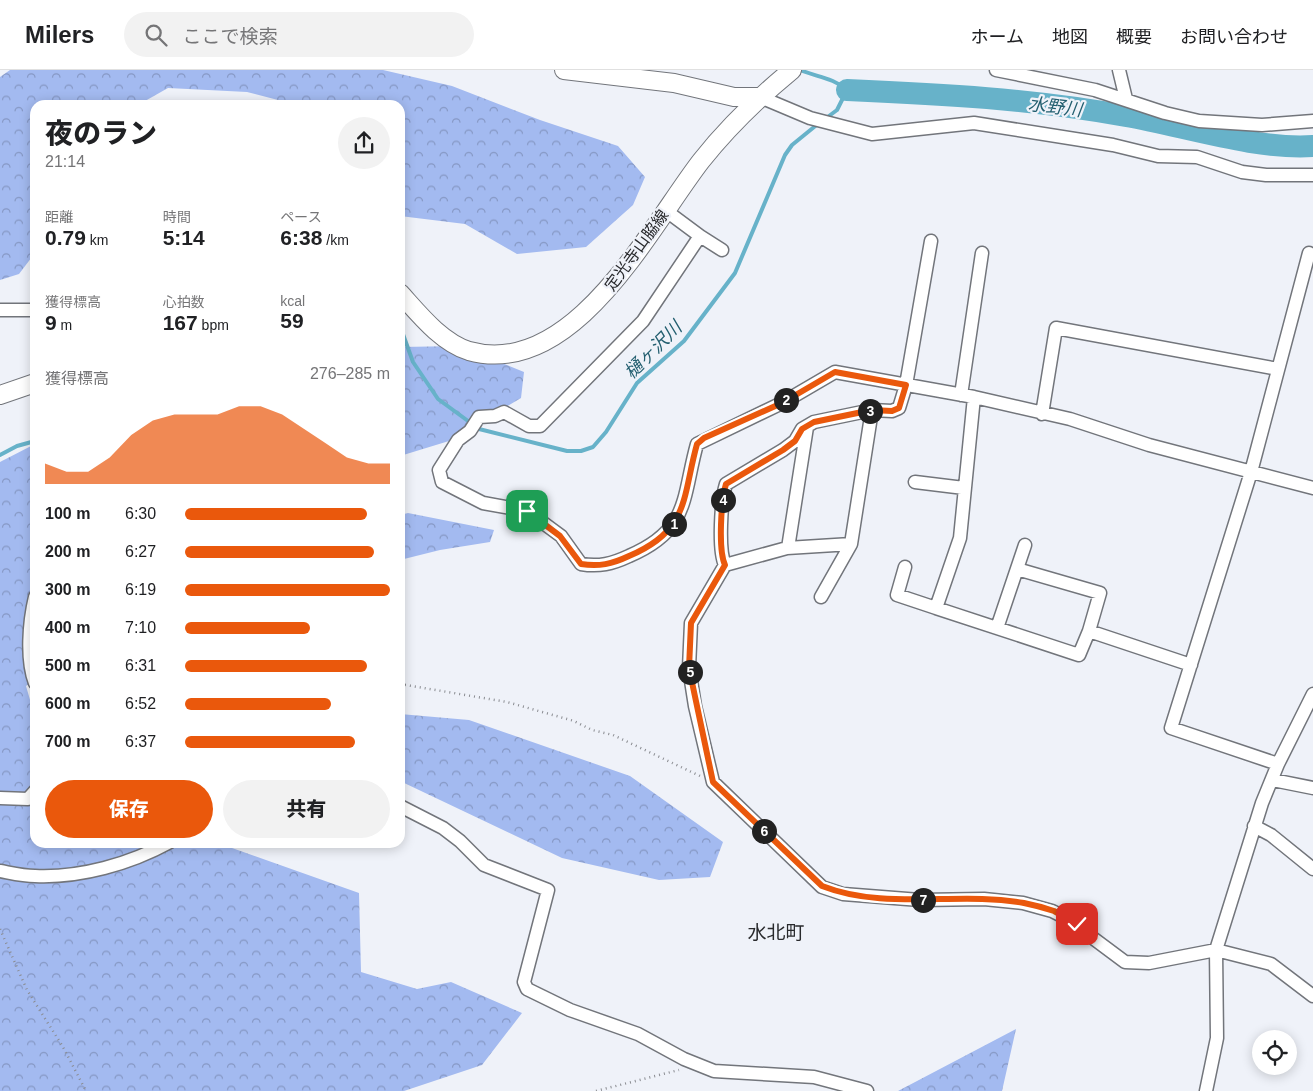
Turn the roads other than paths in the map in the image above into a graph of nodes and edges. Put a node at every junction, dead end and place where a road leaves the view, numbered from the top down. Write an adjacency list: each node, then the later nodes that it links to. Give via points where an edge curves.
1 (564, 70): 5 (main road, via 674,83 734,97)
2 (996, 70): 6 (street)
3 (1119, 70): 6 (street)
4 (788, 73): 5 (main road, 定光寺山脇線)
5 (760, 97): 8 (street, via 810,118 872,134 974,123 1113,145 1158,156 1197,157 1242,172); 9 (main road, 定光寺山脇線, via 737,118)
6 (1126, 99): 7 (street, via 1165,113 1222,124)
7 (1313, 121)
8 (1313, 175)
9 (666, 210): 10 (street); 15 (main road, 定光寺山脇線, via 612,286 584,314 556,335 533,346 494,354 469,350 446,339)
10 (700, 236): 12 (street); 20 (street, via 642,321 540,426 529,426 504,412 479,417 470,431 458,440 439,470 442,482 483,503 527,511 560,536 581,564 598,567 635,554 670,530 685,498 697,444 704,438 782,403 835,372)
11 (930, 241): 20 (street)
12 (722, 250)
13 (982, 253): 22 (street)
14 (1309, 253): 18 (street)
15 (405, 299)
16 (0, 310): 17 (street)
17 (30, 310)
18 (1278, 369): 24 (street, via 1056,328); 26 (street)
19 (30, 385): 21 (main road)
20 (906, 385): 22 (street); 23 (street, via 899,408)
21 (0, 395)
22 (967, 396): 24 (street); 28 (street)
23 (872, 410): 25 (street, via 837,416); 30 (street)
24 (1042, 414): 26 (street, via 1070,419 1149,445)
25 (807, 426): 32 (street); 33 (street, via 783,450 726,484 722,530)
26 (1251, 472): 29 (street); 42 (street)
27 (915, 482): 28 (street)
28 (964, 488): 37 (street, via 960,538)
29 (1313, 488)
30 (851, 544): 32 (street); 36 (street)
31 (1024, 545): 35 (street)
32 (788, 548): 33 (street)
33 (725, 565): 54 (street, via 691,623 689,668 713,782 822,886 843,894 1023,903 1066,918 1125,962 1149,963)
34 (906, 567): 37 (street, via 897,595)
35 (1017, 569): 38 (street); 39 (street, via 1100,593)
36 (821, 597)
37 (936, 608): 38 (street)
38 (997, 628): 39 (street, via 1079,654)
39 (1089, 631): 42 (street)
40 (30, 643): 41 (street)
41 (30, 662)
42 (1191, 664): 44 (street, via 1171,728)
43 (1313, 694): 44 (street)
44 (1278, 764): 45 (street)
45 (1272, 780): 46 (street); 50 (street)
46 (1313, 788)
47 (30, 797): 48 (street)
48 (0, 798)
49 (405, 809): 56 (street, via 443,828 484,865 548,890 524,982 526,989 570,1010 638,1034 714,1071 814,1078)
50 (1254, 826): 52 (street, via 1271,835); 54 (street)
51 (159, 848): 53 (street, via 109,866 64,876)
52 (1313, 868)
53 (0, 871)
54 (1216, 950): 55 (street, via 1271,964); 57 (street, via 1217,1038)
55 (1313, 996)
56 (867, 1091)
57 (1206, 1091)

